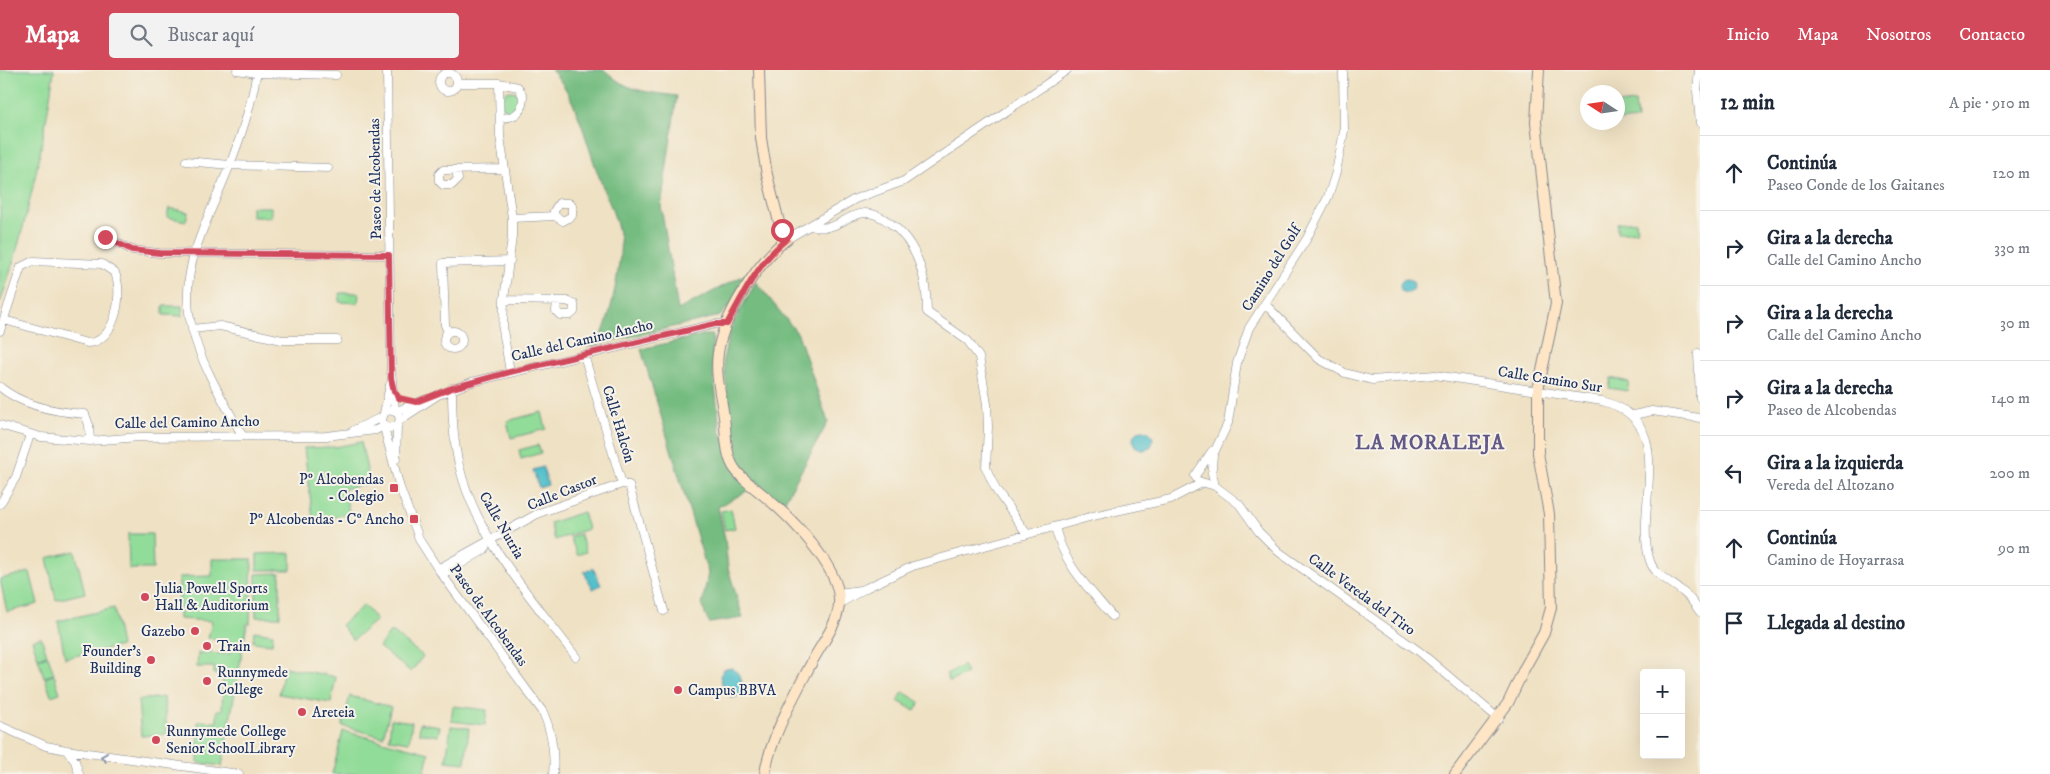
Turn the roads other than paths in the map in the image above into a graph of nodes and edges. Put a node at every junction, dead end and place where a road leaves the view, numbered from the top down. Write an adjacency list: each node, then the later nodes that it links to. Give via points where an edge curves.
1 (237, 70): 7 (street)
2 (387, 70): 26 (street, Paseo de Alcobendas)
3 (759, 70): 21 (street, via 761,138)
4 (1066, 70): 22 (street, via 904,181 855,200)
5 (1539, 70): 43 (street, via 1536,122 1556,304)
6 (1698, 70): 13 (street)
7 (257, 72): 9 (street); 15 (street)
8 (1346, 73): 30 (street, Camino del Golf, via 1344,131 1328,197 1306,240)
9 (336, 75)
10 (458, 83): 11 (street)
11 (499, 83): 12 (street); 12 (street, via 514,84 523,96 519,113)
12 (500, 118): 17 (street)
13 (1700, 123)
14 (186, 161): 15 (street)
15 (230, 165): 16 (street); 25 (street)
16 (328, 168)
17 (504, 169): 18 (street); 20 (street)
18 (456, 171)
19 (555, 216): 20 (street)
20 (512, 218): 27 (street)
21 (780, 226): 24 (street)
22 (810, 226): 24 (street); 70 (street, via 824,229 862,214 873,214 898,229 912,246 922,269 927,312 968,341 979,357 988,412 986,468 996,490)
23 (105, 237): 25 (street, via 132,250)
24 (784, 242): 33 (street, via 760,266)
25 (193, 253): 26 (street); 32 (street, via 187,297)
26 (389, 255): 40 (street, Paseo de Alcobendas)
27 (510, 261): 28 (street); 35 (street, via 443,263 444,325)
28 (504, 300): 29 (street); 39 (street, via 503,330)
29 (557, 301)
30 (1265, 304): 43 (street, Calle Camino Sur, via 1319,359 1345,373 1372,380 1436,376); 59 (street, Camino del Golf, via 1249,328 1240,350 1228,423)
31 (4, 320): 31 (street, via 21,267 26,263 102,264 115,273 117,297 111,326 108,334 96,343); 34 (street)
32 (192, 329): 36 (street, via 220,326 282,340); 57 (street)
33 (725, 329): 38 (street, Calle del Camino Ancho, via 719,323); 73 (street, via 718,353 718,368 731,462 809,540 832,574)
34 (0, 330)
35 (448, 332)
36 (337, 340)
37 (1698, 353): 46 (street)
38 (584, 355): 39 (street, Calle del Camino Ancho); 65 (street, Calle Halcón)
39 (510, 372): 42 (street, Calle del Camino Ancho)
40 (391, 378): 44 (street, Paseo de Alcobendas); 49 (street, Paseo de Alcobendas)
41 (0, 387): 58 (street, via 29,404 85,414)
42 (452, 388): 45 (street, Calle del Camino Ancho); 71 (street, Calle Nutria, via 452,421 458,464 470,501)
43 (1538, 390): 50 (street, Calle Camino Sur, via 1614,404); 79 (street, via 1538,453 1549,514 1551,608 1544,633)
44 (394, 391): 47 (street, via 405,402); 48 (street, Paseo de Alcobendas)
45 (438, 395): 47 (street, Calle del Camino Ancho); 52 (street, Calle del Camino Ancho)
46 (1700, 398)
47 (416, 402): 48 (street, Calle del Camino Ancho)
48 (396, 411): 49 (street, via 389,410); 52 (street)
49 (383, 415): 54 (street); 55 (street, Calle del Camino Ancho)
50 (1632, 416): 51 (street, via 1652,411); 74 (street, Calle Camino Sur, via 1641,428 1648,449 1647,546 1651,564)
51 (1700, 418)
52 (399, 423): 54 (street, via 389,428); 61 (street, Paseo de Alcobendas)
53 (0, 425): 56 (street, Calle del Camino Ancho)
54 (385, 425): 55 (street, Calle del Camino Ancho, via 380,430); 61 (street, Paseo de Alcobendas)
55 (345, 434): 57 (street, Calle del Camino Ancho)
56 (30, 435): 58 (street, Calle del Camino Ancho); 68 (street, via 16,477)
57 (242, 435): 58 (street, Calle del Camino Ancho)
58 (90, 441)
59 (1217, 445): 60 (street); 62 (street, Camino del Golf)
60 (1202, 466): 62 (street, via 1209,466); 63 (street)
61 (396, 471): 72 (street, Paseo de Alcobendas, via 408,513)
62 (1212, 471): 64 (street, Camino del Golf); 66 (street)
63 (1195, 476): 64 (street, Calle Vereda del Tiro); 67 (street)
64 (1203, 483): 66 (street, Calle Vereda del Tiro); 67 (street)
65 (622, 484): 71 (street, Calle Castor, via 539,514); 75 (street, Calle Halcón, via 629,485)
66 (1215, 486): 79 (street, Calle Vereda del Tiro, via 1239,504 1259,532 1279,552 1420,652)
67 (1187, 490): 69 (street, via 1170,499)
68 (0, 504)
69 (1055, 527): 70 (street); 77 (street, via 1067,561)
70 (1028, 534): 73 (street, via 913,566)
71 (489, 542): 72 (street, Calle Castor); 78 (street, Calle Nutria)
72 (440, 572): 86 (street, Paseo de Alcobendas, via 543,712 554,749)
73 (839, 599): 87 (street, via 836,619 800,685 772,748)
74 (1697, 600): 76 (street, Calle Camino Sur)
75 (664, 611)
76 (1700, 612)
77 (1112, 616)
78 (576, 657)
79 (1499, 718): 88 (street)
80 (0, 726): 81 (street, via 46,746)
81 (66, 750): 82 (street); 83 (street)
82 (85, 754): 83 (street); 84 (street, one-way to 82)
83 (78, 770)
84 (218, 773): 85 (street)
85 (239, 774)
86 (553, 774)
87 (765, 774)
88 (1455, 774)

